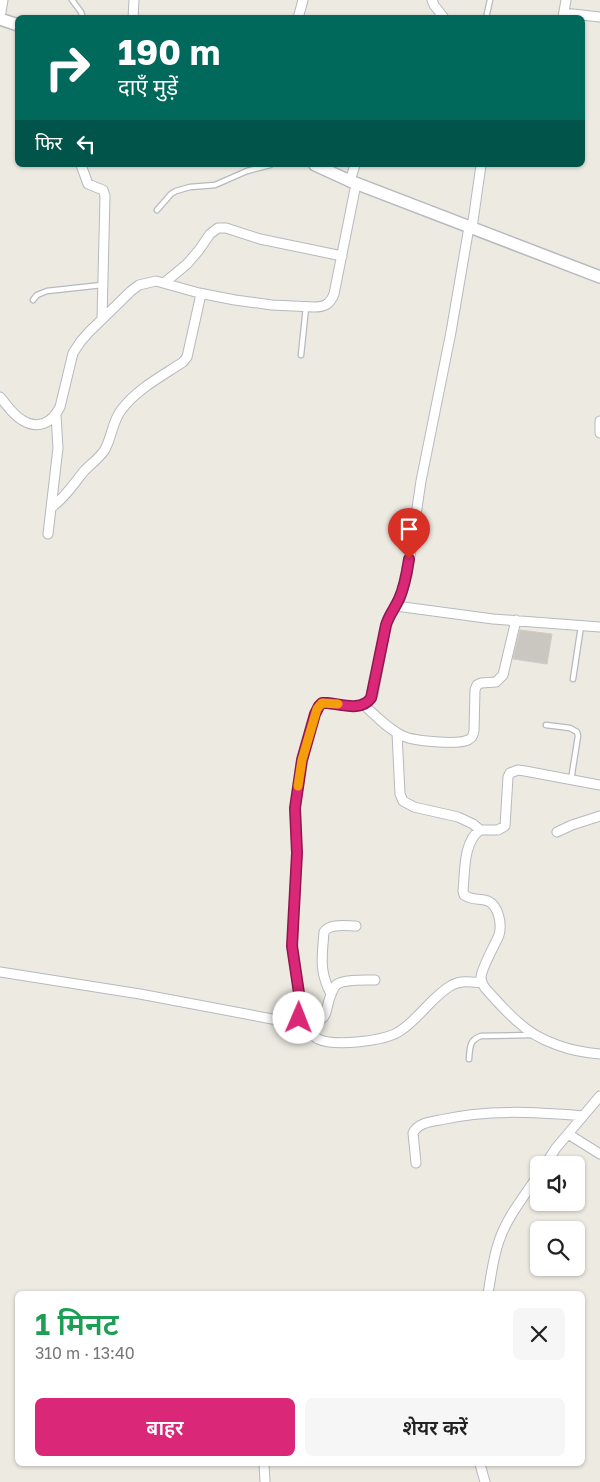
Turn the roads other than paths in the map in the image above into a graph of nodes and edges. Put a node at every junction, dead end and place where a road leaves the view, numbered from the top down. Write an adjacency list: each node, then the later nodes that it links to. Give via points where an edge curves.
1 (3, 0): 16 (street)
2 (72, 0): 8 (lane)
3 (134, 0): 9 (street)
4 (303, 0): 10 (street)
5 (432, 0): 11 (street)
6 (490, 0): 12 (lane)
7 (566, 0): 13 (street)
8 (82, 15)
9 (133, 15)
10 (299, 15)
11 (442, 15)
12 (487, 15)
13 (564, 15)
14 (585, 16): 15 (street)
15 (600, 17)
16 (0, 19): 17 (street)
17 (15, 24)
18 (82, 167): 29 (street, via 88,184 102,190 105,196)
19 (261, 167): 24 (lane, via 215,185 176,191)
20 (318, 167): 23 (street)
21 (355, 167): 23 (street)
22 (481, 167): 25 (street)
23 (353, 182): 25 (street); 26 (street)
24 (157, 210)
25 (471, 228): 27 (street); 41 (street, via 421,481 407,576)
26 (342, 256): 28 (street, via 218,228 187,264); 32 (street, via 331,300 321,307)
27 (600, 277)
28 (164, 282): 30 (street); 33 (street, via 139,285)
29 (102, 285): 31 (lane, via 48,291); 33 (street)
30 (201, 294): 32 (street); 39 (street, via 188,357 127,402 115,420 104,451 64,498)
31 (33, 300)
32 (306, 307): 34 (lane)
33 (102, 319): 36 (street, via 88,332 74,353)
34 (301, 355)
35 (0, 398): 36 (street, via 22,421 34,425 51,421)
36 (56, 415): 39 (street, via 58,448)
37 (600, 421): 38 (street)
38 (600, 433)
39 (52, 507): 40 (street)
40 (48, 534)
41 (396, 606): 42 (street); 46 (street, via 386,625 373,694)
42 (516, 620): 43 (street); 48 (street, via 503,675 496,682 477,685 475,690 474,732 470,739 461,742 427,741 409,739)
43 (581, 626): 44 (street); 45 (lane)
44 (600, 628)
45 (573, 679)
46 (364, 705): 48 (street); 59 (street, via 322,703 315,714 302,760 295,808 297,853 292,928)
47 (546, 725): 49 (lane, via 577,732)
48 (397, 733): 52 (street, via 403,800 414,807 458,817)
49 (571, 780): 50 (street); 52 (street, via 525,771 510,773 505,826 498,830)
50 (600, 785)
51 (600, 816): 53 (street)
52 (480, 830): 57 (street, via 469,847 463,891 471,899 492,904 501,929 483,970)
53 (557, 832)
54 (356, 926): 58 (street, via 331,927 324,932 322,969 324,982)
55 (0, 972): 59 (street, via 288,1022)
56 (375, 980): 58 (street, via 343,982 337,984)
57 (482, 983): 59 (street, via 452,985 403,1030 387,1037 350,1042 324,1041 313,1036); 60 (street)
58 (331, 994): 59 (street, via 323,1018 314,1022)
59 (301, 1021)
60 (534, 1035): 61 (street, via 547,1042); 62 (lane, via 475,1038 470,1045)
61 (600, 1054)
62 (469, 1059)
63 (600, 1096): 64 (street)
64 (583, 1116): 65 (street); 68 (street, via 506,1112 422,1124 413,1133)
65 (568, 1134): 66 (street); 67 (street)
66 (600, 1154)
67 (551, 1156)
68 (416, 1164)
69 (530, 1188): 70 (street, via 499,1239)
70 (488, 1291)
71 (264, 1466): 73 (street)
72 (481, 1466): 74 (street)
73 (265, 1482)
74 (485, 1482)

